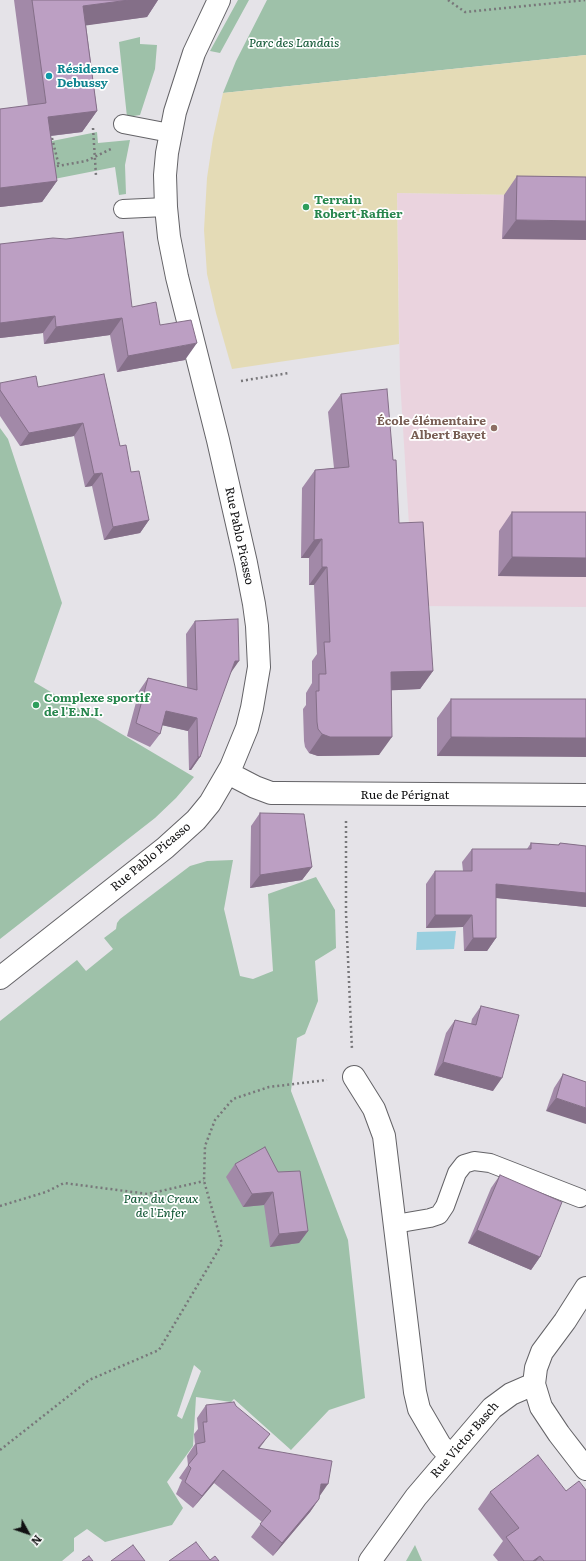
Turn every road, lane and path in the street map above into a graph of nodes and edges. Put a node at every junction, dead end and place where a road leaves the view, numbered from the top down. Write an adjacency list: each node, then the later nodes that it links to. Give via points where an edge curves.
1 (219, 0): 6 (street, Rue Pablo Picasso, via 192,59)
2 (448, 0): 3 (path, via 465,12)
3 (585, 0)
4 (126, 125): 6 (lane); 8 (path, via 128,140)
5 (93, 128): 8 (path)
6 (170, 133): 12 (street, Rue Pablo Picasso, via 165,174)
7 (52, 138): 9 (path)
8 (95, 157): 9 (path); 11 (path)
9 (59, 166): 10 (path)
10 (49, 167)
11 (96, 176)
12 (166, 207): 13 (lane); 16 (street, Rue Pablo Picasso, via 177,277 242,543 258,626 259,667 256,688 247,728)
13 (123, 209)
14 (289, 373): 15 (path)
15 (241, 382)
16 (228, 773): 17 (street, Rue de Pérignat, via 271,793); 19 (street, Rue Pablo Picasso, via 210,803 182,834)
17 (347, 794): 18 (street, Rue de Pérignat); 20 (path, via 346,913)
18 (586, 795)
19 (0, 978)
20 (354, 1077): 21 (path, via 269,1087 233,1099 215,1120 205,1146); 24 (street, via 374,1109 384,1136)
21 (204, 1182): 23 (path, via 148,1194 64,1183 46,1192); 27 (path, via 222,1244 159,1350 89,1380)
22 (580, 1198): 24 (lane, via 490,1162 474,1161 464,1164 456,1173 445,1206 439,1214)
23 (0, 1206)
24 (395, 1224): 28 (street, via 419,1409 440,1445)
25 (586, 1288): 26 (street, via 542,1352)
26 (534, 1384): 28 (street, Rue Victor Basch, via 501,1400); 29 (street, via 541,1407)
27 (0, 1450)
28 (450, 1456): 30 (street, Rue Victor Basch, via 416,1497)
29 (586, 1469)
30 (370, 1561)

